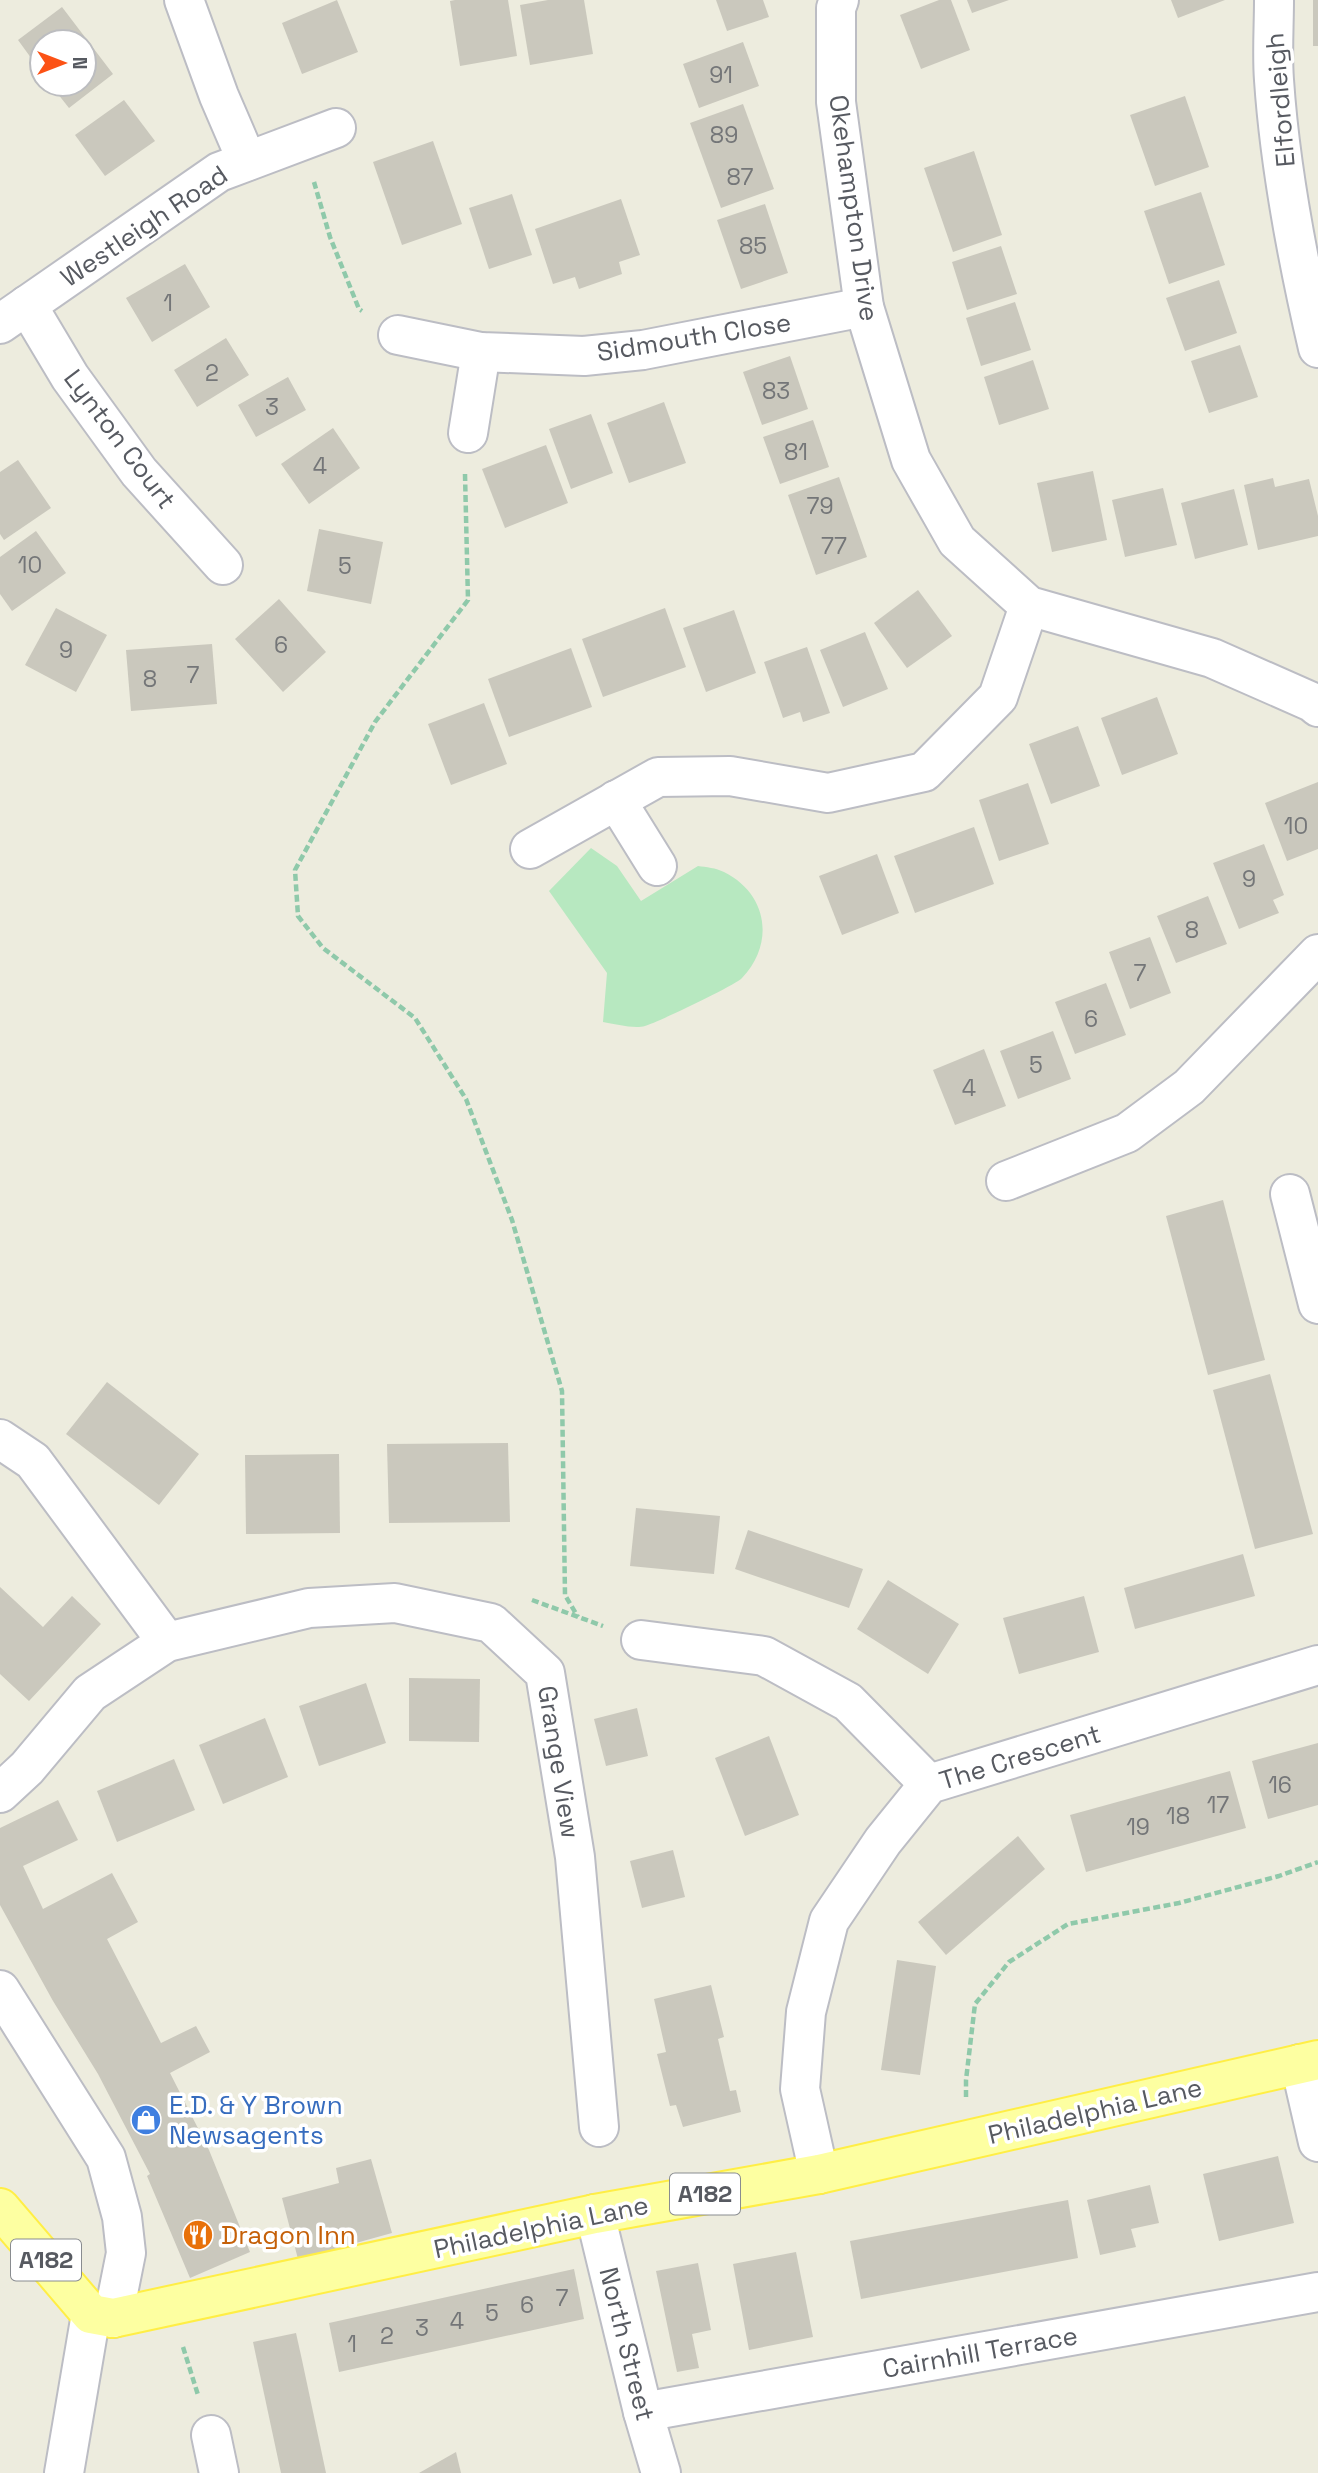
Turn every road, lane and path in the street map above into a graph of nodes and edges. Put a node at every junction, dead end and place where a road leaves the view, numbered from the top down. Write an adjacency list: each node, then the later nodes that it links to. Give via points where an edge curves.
1 (184, 0): 5 (street)
2 (839, 0): 7 (street, Okehampton Drive, via 836,102)
3 (1274, 0): 6 (street, Elfordleigh, via 1274,79)
4 (319, 134): 5 (street, Westleigh Road); 9 (path, via 330,237 359,309)
5 (247, 161): 8 (street, Westleigh Road, via 219,172)
6 (1304, 194): 10 (street, Elfordleigh, via 1297,254)
7 (864, 307): 11 (street, Sidmouth Close, via 643,350 584,356); 14 (street, Okehampton Drive, via 911,460 957,541)
8 (14, 314): 13 (street, Lynton Court, via 70,377 139,472)
9 (398, 335): 11 (street, Sidmouth Close)
10 (1318, 348)
11 (481, 352): 12 (street)
12 (468, 433): 24 (path, via 468,600 375,722 295,870 298,916 323,948 415,1018 466,1099 512,1220 562,1391 565,1595)
13 (223, 565)
14 (1029, 606): 15 (street, Okehampton Drive, via 1212,658); 16 (street, via 998,696 924,772 828,793 730,776 658,777)
15 (1318, 707)
16 (616, 800): 17 (street); 18 (street)
17 (530, 849)
18 (657, 866)
19 (1318, 954): 20 (street, via 1189,1087 1127,1133)
20 (1006, 1181)
21 (1290, 1194): 22 (street)
22 (1318, 1304)
23 (0, 1439): 26 (street, via 33,1461)
24 (578, 1617)
25 (641, 1640): 28 (street, via 764,1657 848,1702)
26 (167, 1642): 29 (street, Grange View, via 90,1693); 33 (street, Grange View, via 309,1608 395,1603 491,1623 545,1673 575,1857)
27 (1318, 1665): 28 (street, The Crescent)
28 (929, 1784): 36 (street, The Crescent, via 883,1841 829,1921 806,2012 800,2089)
29 (0, 1793)
30 (1318, 1862): 34 (path, via 1179,1903 1068,1924 1009,1962 975,2004 966,2080)
31 (0, 1990): 41 (street, via 106,2158 122,2217 126,2253)
32 (1309, 2062): 34 (main road, Philadelphia Lane / A182); 35 (street)
33 (599, 2127)
34 (968, 2140): 36 (main road, Philadelphia Lane / A182)
35 (1318, 2142)
36 (819, 2174): 38 (main road, Philadelphia Lane / A182)
37 (0, 2208): 41 (main road, A182)
38 (595, 2214): 40 (main road, Philadelphia Lane / A182); 42 (street, North Street)
39 (1318, 2292): 42 (street, Cairnhill Terrace)
40 (170, 2306): 41 (main road, Philadelphia Lane / A182); 43 (path)
41 (102, 2316): 44 (street)
42 (643, 2412): 46 (street, North Street)
43 (211, 2435): 45 (street)
44 (64, 2473)
45 (219, 2473)
46 (661, 2473)

